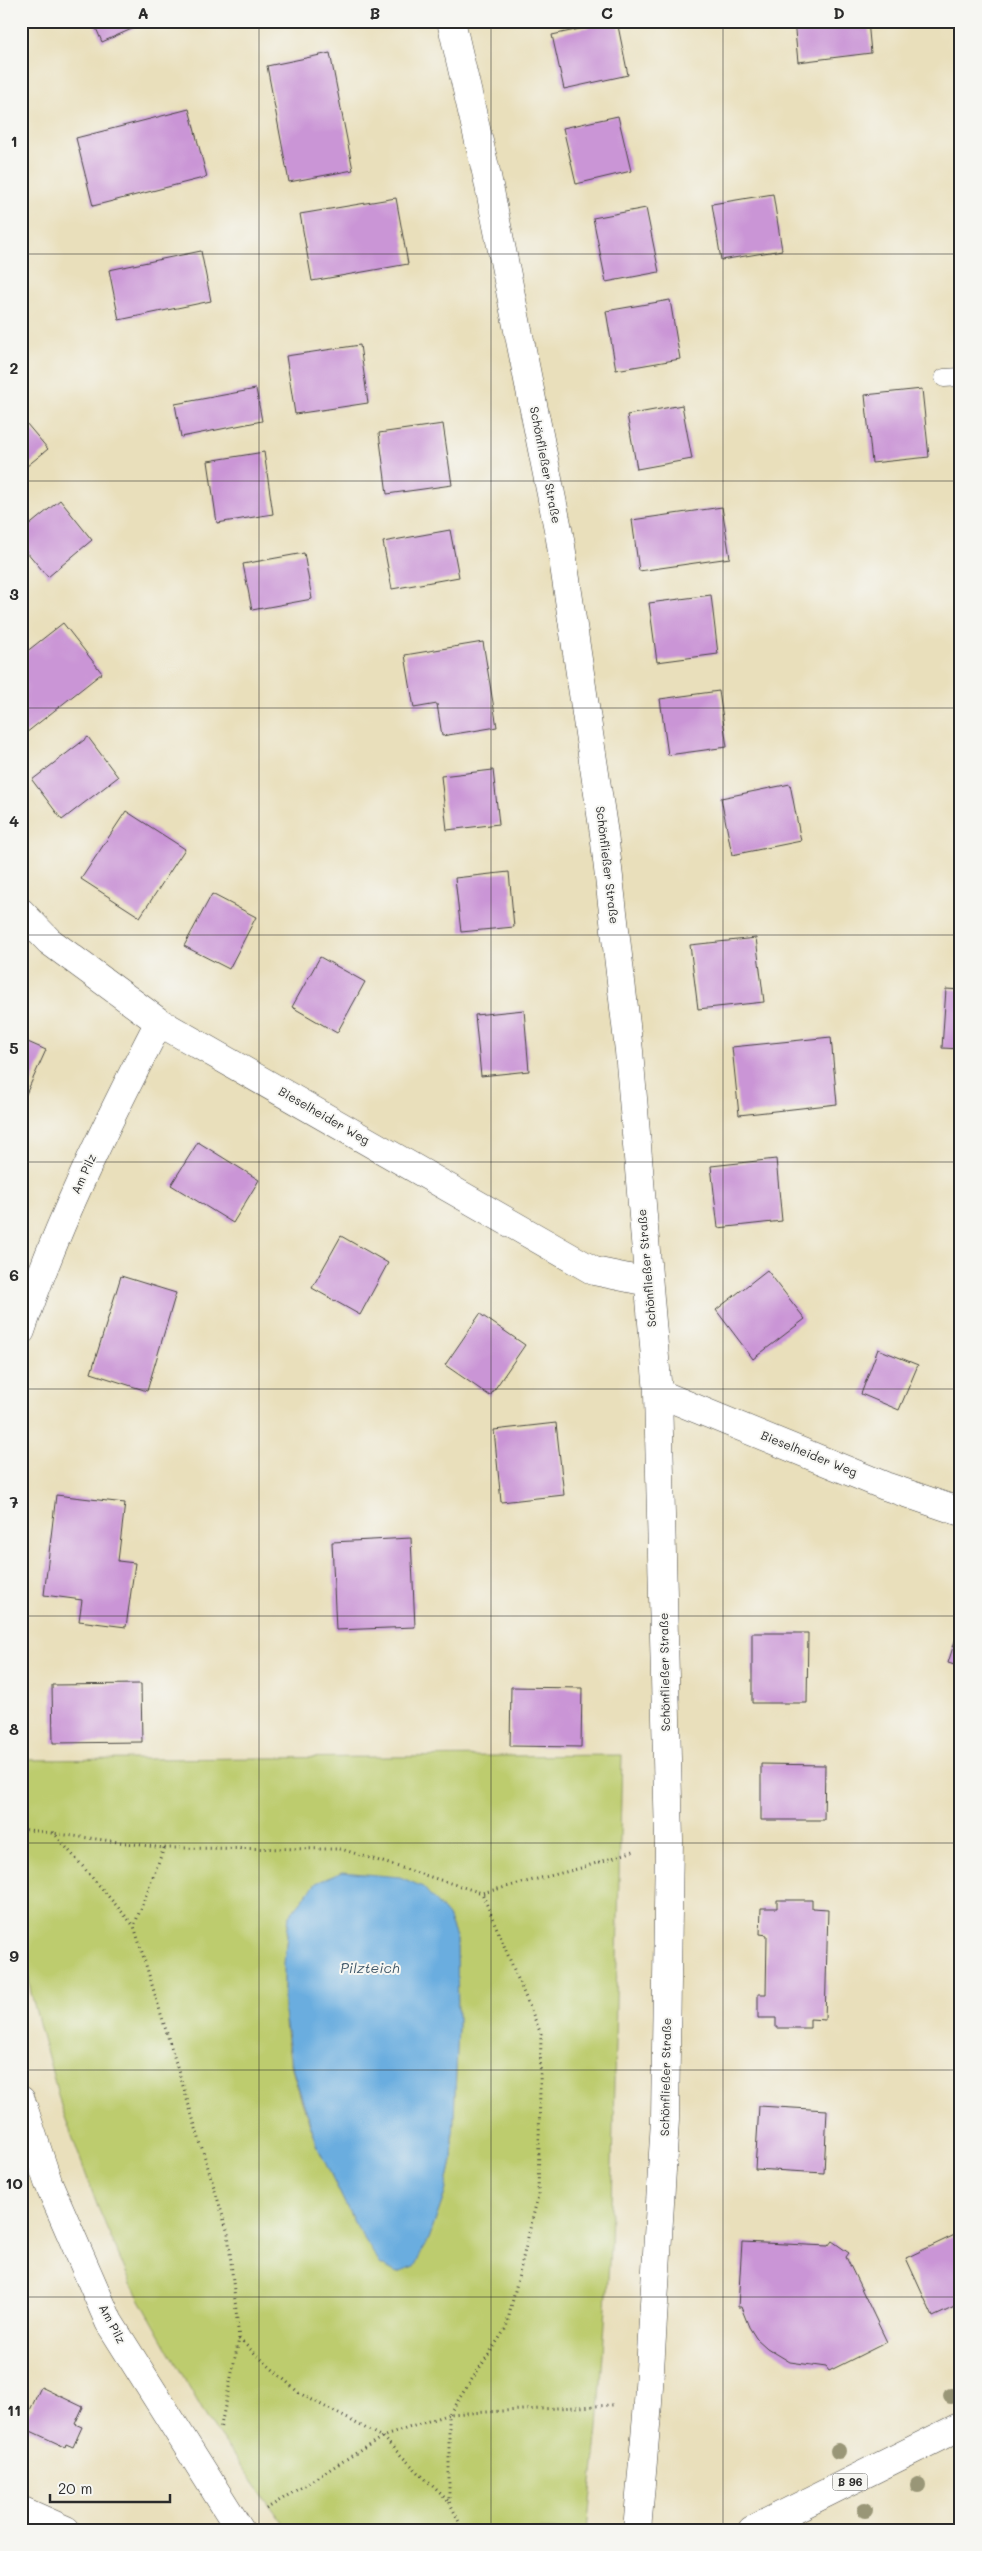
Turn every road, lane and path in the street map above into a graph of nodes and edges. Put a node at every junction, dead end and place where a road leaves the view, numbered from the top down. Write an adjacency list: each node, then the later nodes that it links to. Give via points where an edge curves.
1 (451, 21): 4 (street, Schönfließer Straße, via 487,176 560,539 607,864 629,1051)
2 (21, 912): 3 (street, Bieselheider Weg, via 50,941)
3 (159, 1022): 4 (street, Bieselheider Weg, via 594,1270); 5 (street, Am Pilz, via 83,1175 50,1251)
4 (648, 1282): 6 (street, Schönfließer Straße)
5 (21, 1331)
6 (658, 1393): 7 (street, Bieselheider Weg, via 885,1486); 10 (street, Schönfließer Straße)
7 (961, 1512)
8 (21, 1829): 9 (path)
9 (53, 1832): 11 (path); 13 (path)
10 (670, 1840): 12 (path, via 581,1868); 16 (street, Schönfließer Straße, via 665,2120)
11 (164, 1848): 12 (path, via 341,1849); 13 (path)
12 (482, 1893): 17 (path, via 541,2034 538,2196 506,2328)
13 (134, 1926): 15 (path, via 228,2233)
14 (21, 2100): 20 (street, Am Pilz, via 48,2182 109,2322)
15 (239, 2339): 19 (path, via 298,2393); 20 (path)
16 (648, 2403): 17 (path); 26 (street, Schönfließer Straße)
17 (449, 2414): 19 (path); 21 (path)
18 (961, 2426): 27 (street, B 96)
19 (382, 2437): 21 (path); 23 (path)
20 (209, 2481): 23 (street, Am Pilz)
21 (449, 2501): 25 (path)
22 (21, 2510): 24 (street)
23 (239, 2528)
24 (66, 2530)
25 (463, 2530)
26 (637, 2530)
27 (752, 2530)

